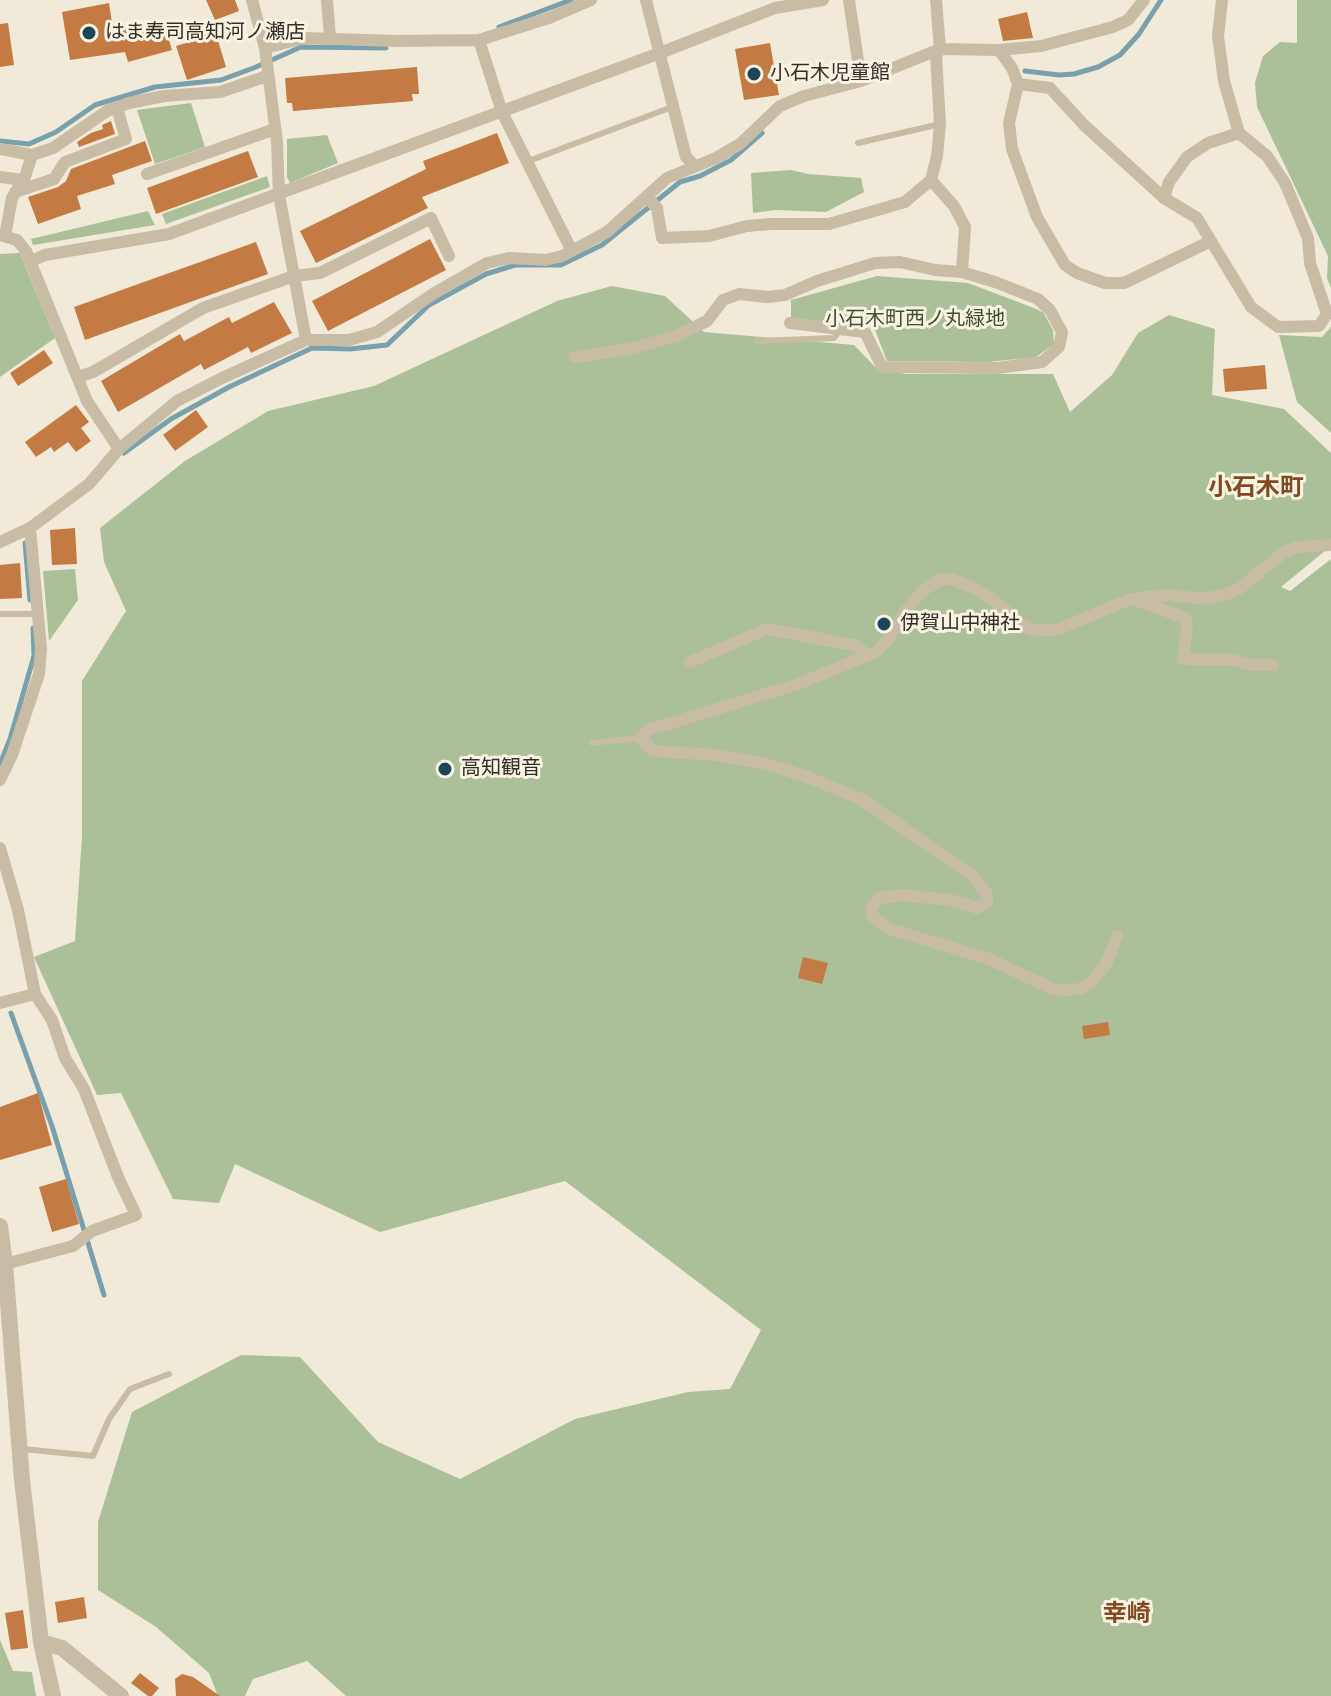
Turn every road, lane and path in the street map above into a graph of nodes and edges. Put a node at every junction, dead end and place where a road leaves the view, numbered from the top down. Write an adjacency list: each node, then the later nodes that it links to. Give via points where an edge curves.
1 (252, 0): 13 (street)
2 (327, 0): 10 (street)
3 (591, 0): 11 (street)
4 (646, 0): 15 (street)
5 (823, 0): 15 (street, via 775,8)
6 (849, 0): 17 (street)
7 (936, 0): 14 (street)
8 (1144, 0): 12 (street, via 1128,20 1113,27 1041,46)
9 (1222, 0): 24 (street, via 1218,36)
10 (330, 38): 11 (street); 13 (street, via 304,38)
11 (479, 40): 21 (street)
12 (999, 50): 14 (street); 18 (street)
13 (265, 52): 16 (street)
14 (938, 52): 17 (street); 22 (street)
15 (660, 53): 19 (street); 21 (street)
16 (266, 73): 20 (street, via 220,92 164,96); 23 (street)
17 (861, 81): 29 (street, via 780,106 740,144)
18 (1018, 84): 35 (street, via 1050,88); 38 (street, via 1009,123 1012,149 1037,217 1065,265 1105,283 1124,283)
19 (672, 107): 28 (lane); 29 (street, via 686,157)
20 (117, 108): 27 (street, via 53,148); 33 (street, via 126,139 65,162 54,179)
21 (502, 112): 28 (street); 34 (street)
22 (940, 124): 25 (lane); 32 (street)
23 (275, 129): 30 (street); 34 (street)
24 (1239, 133): 35 (street, via 1187,157); 38 (street, via 1267,156 1285,183 1308,238 1310,263 1327,314 1319,326 1278,327 1251,307)
25 (858, 143)
26 (0, 149): 27 (street)
27 (32, 155): 33 (street)
28 (526, 162): 39 (street)
29 (694, 165): 36 (street, via 667,178)
30 (147, 174)
31 (0, 177): 33 (street)
32 (931, 180): 36 (street, via 905,202 829,224 759,225 709,236 662,238); 42 (street, via 965,227)
33 (19, 186): 37 (street)
34 (279, 195): 41 (street, via 169,234); 43 (street)
35 (1164, 198): 38 (street, via 1197,218)
36 (652, 202): 39 (street)
37 (3, 236): 41 (street, via 17,240)
38 (1209, 242)
39 (572, 251): 46 (street, via 546,260 487,263 377,332 349,340)
40 (449, 256): 43 (street, via 431,218 320,273)
41 (31, 261): 49 (street)
42 (962, 272): 45 (street, via 1038,299 1062,332 1059,347 1042,362 998,368 882,367 865,332); 48 (street, via 875,263 785,295 739,294 723,300 707,321 676,336)
43 (294, 276): 46 (street); 49 (street, via 203,308)
44 (790, 323): 45 (street)
45 (841, 329): 47 (lane, via 834,338)
46 (306, 340): 50 (street, via 177,401)
47 (757, 341)
48 (575, 357)
49 (78, 377): 50 (street, via 87,401)
50 (119, 449): 51 (street, via 89,484)
51 (30, 528): 52 (street); 56 (street)
52 (0, 542)
53 (1331, 545): 54 (street, via 1284,552 1224,595)
54 (1133, 599): 57 (street, via 1064,628 1037,631 1018,623 974,588 942,579 922,591 882,648); 59 (street, via 1185,618 1183,659)
55 (0, 614): 56 (lane)
56 (37, 614): 62 (street, via 39,674)
57 (868, 655): 58 (street, via 854,645 767,629); 60 (street, via 798,684 648,730)
58 (690, 662)
59 (1273, 665)
60 (640, 738): 61 (lane); 64 (street, via 653,751 762,763 861,799 972,875 987,894 987,903 977,908 951,900 879,898 872,916 890,929 1067,990 1090,984 1106,964)
61 (592, 743)
62 (0, 780)
63 (0, 848): 65 (street)
64 (1117, 936)
65 (35, 994): 66 (street); 68 (street, via 84,1089 136,1215 92,1231 77,1243)
66 (0, 1003)
67 (0, 1227): 68 (street)
68 (5, 1264): 70 (street)
69 (169, 1374): 70 (lane, via 130,1389 93,1456)
70 (19, 1449): 71 (street)
71 (41, 1642): 72 (street); 73 (street, via 62,1648)
72 (53, 1696)
73 (121, 1696)

